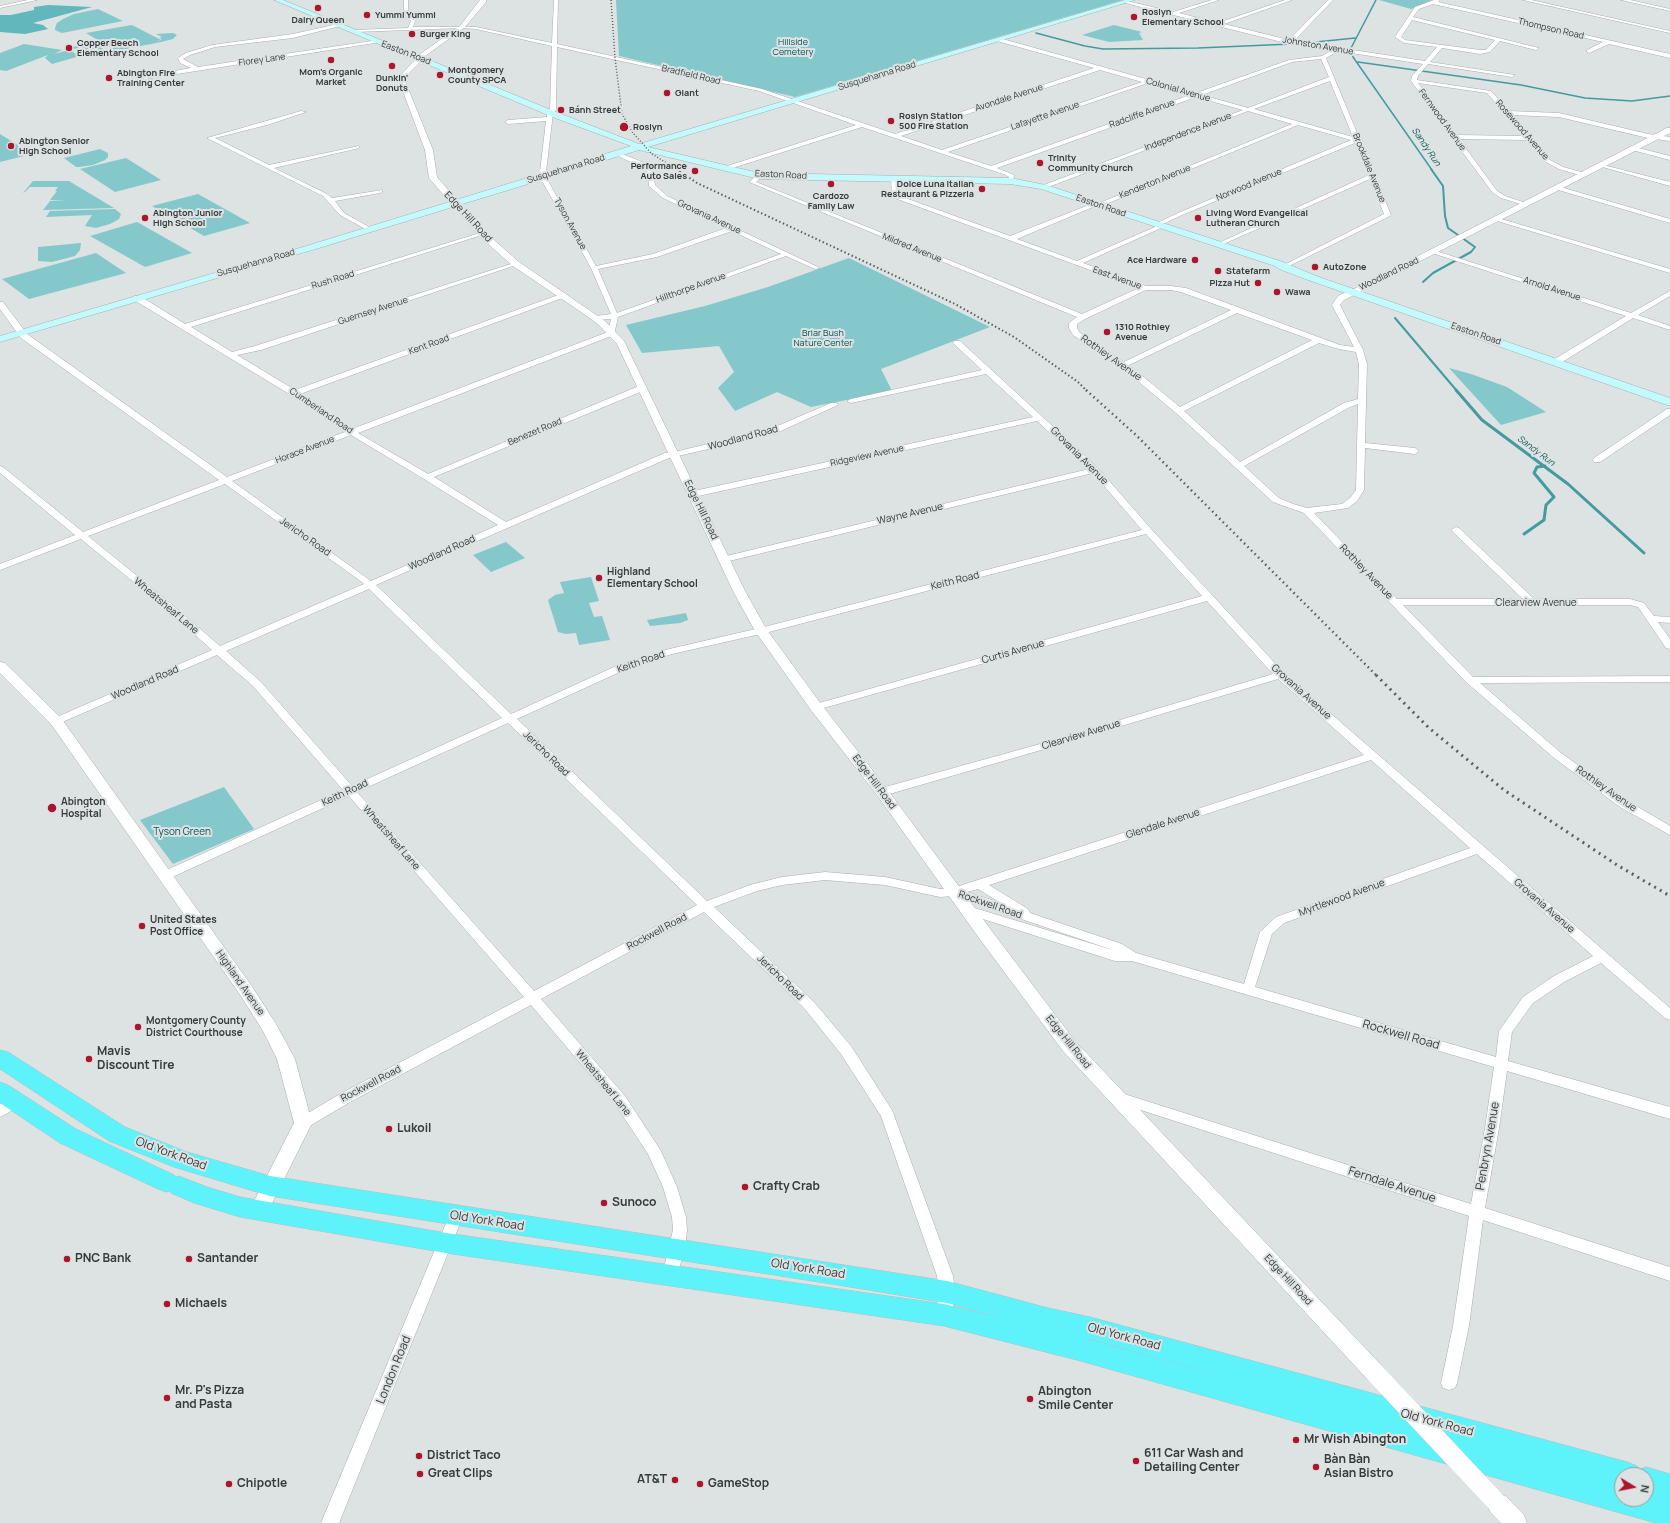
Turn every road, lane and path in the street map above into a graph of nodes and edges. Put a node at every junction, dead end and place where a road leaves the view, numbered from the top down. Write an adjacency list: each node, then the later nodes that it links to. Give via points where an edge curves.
1 (36, 0): 16 (street)
2 (277, 0): 21 (main road, Easton Road)
3 (406, 0): 23 (street, via 406,10 413,21)
4 (483, 0): 22 (street, Edge Hill Road)
5 (556, 0): 12 (street); 32 (street, Tyson Avenue)
6 (1217, 0): 18 (street)
7 (1290, 0): 20 (street)
8 (1331, 0): 30 (street)
9 (1525, 0): 15 (street)
10 (1544, 0): 15 (street)
11 (1623, 0): 17 (street)
12 (549, 1)
13 (1130, 1): 18 (street, Johnston Avenue); 27 (main road, Susquehanna Road)
14 (1435, 1): 19 (street, via 1417,8); 31 (street, Thompson Road)
15 (1536, 2): 25 (street)
16 (0, 7)
17 (1670, 10)
18 (1174, 13): 20 (street, Johnston Avenue)
19 (1411, 18): 26 (street); 33 (street, via 1398,38)
20 (1218, 24): 30 (street, Johnston Avenue)
21 (338, 25): 24 (main road, Easton Road); 43 (street, via 293,36 214,46 180,59)
22 (462, 27): 23 (street, Bradfield Road); 29 (street, Bradfield Road); 39 (street, Edge Hill Road)
23 (410, 29): 24 (street, Bradfield Road)
24 (354, 31): 28 (main road, Easton Road)
25 (1670, 32)
26 (1499, 39): 33 (street, via 1484,52); 34 (street)
27 (1000, 40): 42 (street, Colonial Avenue); 50 (main road, Susquehanna Road)
28 (378, 42): 39 (main road, Easton Road); 43 (street, Florey Lane)
29 (548, 42): 32 (street, Bradfield Road); 40 (street)
30 (1290, 42): 35 (street, Johnston Avenue)
31 (1608, 42): 36 (street); 37 (street, Thompson Road)
32 (555, 45): 50 (street, Bradfield Road, via 760,90); 55 (street, Tyson Avenue, via 553,110)
33 (1440, 47): 41 (street, Fernwood Avenue)
34 (1536, 48)
35 (1337, 50): 38 (street, Radcliffe Avenue); 41 (street, Johnston Avenue)
36 (1589, 51)
37 (1670, 56)
38 (1323, 57): 46 (street, Brookdale Avenue); 49 (street, Radcliffe Avenue, via 1291,61)
39 (418, 58): 55 (main road, Easton Road); 86 (street, Edge Hill Road, via 404,74 402,81 430,150 433,178)
40 (548, 60)
41 (1428, 63): 44 (street, Johnston Avenue); 48 (street, Fernwood Avenue, via 1415,76)
42 (1100, 68): 47 (street, Colonial Avenue); 60 (street, Avondale Avenue)
43 (197, 69): 45 (street, Florey Lane)
44 (1512, 75)
45 (145, 77)
46 (1332, 78): 52 (street, Independence Avenue); 65 (street, Brookdale Avenue)
47 (1149, 81): 49 (street, Colonial Avenue); 69 (street, Lafayette Avenue)
48 (1414, 81): 54 (street, Rosewood Avenue, via 1489,92); 61 (street, Fernwood Avenue)
49 (1196, 95): 52 (street, Colonial Avenue); 75 (street, Radcliffe Avenue)
50 (793, 101): 58 (street, Bradfield Road); 67 (main road, Susquehanna Road)
51 (546, 103): 55 (street)
52 (1248, 109): 57 (street, Colonial Avenue); 82 (street, Independence Avenue)
53 (303, 112): 73 (street, via 210,138)
54 (1508, 113): 62 (street, Rosewood Avenue); 63 (street, via 1559,115)
55 (549, 115): 56 (street); 67 (main road, Easton Road); 102 (street, Tyson Avenue, via 544,175)
56 (508, 122)
57 (1298, 123): 65 (street, Colonial Avenue); 87 (street, Kenderton Avenue)
58 (861, 125): 60 (street, Bradfield Road); 74 (street)
59 (1670, 130): 63 (street, Woodland Road)
60 (895, 136): 69 (street, Bradfield Road)
61 (1454, 137): 62 (street); 88 (street, Fernwood Avenue, via 1495,192)
62 (1529, 138): 76 (street, Rosewood Avenue, via 1551,164)
63 (1656, 138): 64 (street); 68 (street, Woodland Road)
64 (1670, 139)
65 (1357, 140): 78 (street, Brookdale Avenue); 91 (street, Norwood Avenue)
66 (357, 147): 73 (street)
67 (638, 147): 70 (main road, Susquehanna Road); 74 (main road, Easton Road)
68 (1634, 149): 71 (street); 72 (street, Woodland Road)
69 (942, 152): 75 (street, Bradfield Road)
70 (616, 153): 86 (main road, Susquehanna Road); 92 (street, Grovania Avenue, via 650,169 652,186 665,197)
71 (1670, 158)
72 (1601, 165): 76 (street, Woodland Road); 81 (street)
73 (269, 167): 85 (street)
74 (726, 168): 77 (main road, Easton Road)
75 (992, 168): 80 (street, Bradfield Road, via 1012,176)
76 (1583, 174): 83 (street, Woodland Road)
77 (759, 176): 79 (main road, Easton Road); 114 (street, Mildred Avenue, via 752,182)
78 (1372, 176): 96 (street); 101 (street, Brookdale Avenue, via 1388,216)
79 (893, 178): 80 (main road, Easton Road); 95 (street, East Avenue, via 894,196)
80 (1010, 181): 82 (main road, Easton Road)
81 (1670, 184)
82 (1043, 187): 87 (main road, Easton Road)
83 (1557, 188): 88 (street, Woodland Road); 90 (street)
84 (380, 191): 85 (street)
85 (331, 200): 93 (street, via 342,214)
86 (454, 203): 93 (main road, Susquehanna Road); 94 (street, Edge Hill Road)
87 (1098, 204): 91 (main road, Easton Road); 95 (street, Kenderton Avenue)
88 (1526, 204): 89 (street, Woodland Road)
89 (1496, 219): 97 (street, Woodland Road); 104 (street)
90 (1670, 220)
91 (1159, 225): 96 (main road, Easton Road); 99 (street, Norwood Avenue)
92 (733, 228): 98 (street, Grovania Avenue); 102 (street, via 655,256)
93 (369, 229): 109 (main road, Susquehanna Road)
94 (482, 234): 100 (street, Edge Hill Road); 116 (street, Rush Road)
95 (1010, 239): 99 (street, East Avenue)
96 (1217, 245): 101 (main road, Easton Road, via 1255,260)
97 (1434, 252): 106 (street, Woodland Road); 113 (street, Arnold Avenue)
98 (786, 254): 103 (street, Grovania Avenue); 112 (street, Hillthorpe Avenue)
99 (1077, 263): 105 (street, East Avenue)
100 (516, 264): 108 (street, Edge Hill Road); 124 (street, Guernsey Avenue)
101 (1283, 267): 106 (main road, Easton Road)
102 (594, 268): 112 (street, Tyson Avenue)
103 (817, 268)
104 (1670, 271)
105 (1145, 288): 111 (street, East Avenue, via 1176,289); 114 (street)
106 (1353, 292): 123 (street, Woodland Road, via 1341,298 1336,305); 125 (main road, Easton Road)
107 (1670, 293): 113 (street)
108 (564, 296): 115 (street, Edge Hill Road); 129 (street, Kent Road)
109 (138, 298): 116 (street, Cumberland Road); 118 (main road, Susquehanna Road)
110 (0, 304): 118 (street, Jericho Road)
111 (1237, 310): 121 (street, East Avenue); 126 (street)
112 (615, 316): 115 (street, Hillthorpe Avenue); 119 (street)
113 (1633, 316): 117 (street, Arnold Avenue); 125 (street)
114 (1082, 317): 126 (street, Rothley Avenue, via 1073,322 1072,328 1076,333)
115 (596, 318): 119 (street, Edge Hill Road)
116 (184, 327): 124 (street, Cumberland Road)
117 (1670, 328)
118 (21, 332): 120 (main road, Susquehanna Road); 146 (street, Jericho Road)
119 (611, 333): 128 (street, Edge Hill Road, via 621,343); 137 (street, Horace Avenue)
120 (0, 339)
121 (1318, 340): 123 (street, East Avenue); 134 (street)
122 (957, 343): 127 (street, Grovania Avenue)
123 (1359, 350): 130 (street, Woodland Road, via 1363,364)
124 (230, 355): 129 (street, Cumberland Road)
125 (1556, 362): 132 (main road, Easton Road)
126 (1124, 364): 134 (street, Rothley Avenue)
127 (988, 371): 131 (street); 136 (street, Grovania Avenue)
128 (642, 388): 140 (street, Edge Hill Road); 145 (street, Benezet Road)
129 (294, 393): 137 (street, Cumberland Road)
130 (1362, 400): 138 (street, Woodland Road); 142 (street, via 1347,405)
131 (851, 401)
132 (1670, 402)
133 (834, 405): 140 (street, Woodland Road, via 772,432)
134 (1179, 411): 142 (street, Rothley Avenue)
135 (1670, 411): 141 (street)
136 (1040, 418): 144 (street, Grovania Avenue); 147 (street, Ridgeview Avenue)
137 (352, 432): 145 (street, Cumberland Road); 146 (street, Horace Avenue)
138 (1362, 445): 139 (street); 148 (street, Woodland Road, via 1360,490 1354,499 1345,506)
139 (1415, 451)
140 (674, 456): 147 (street, Edge Hill Road); 149 (street, Woodland Road, via 668,455)
141 (1597, 460)
142 (1239, 466): 148 (street, Rothley Avenue, via 1276,500)
143 (0, 469): 152 (street, Wheatsheaf Lane)
144 (1095, 470): 151 (street, Grovania Avenue); 153 (street, Wayne Avenue)
145 (427, 477): 149 (street, Cumberland Road)
146 (226, 481): 152 (street, Horace Avenue); 155 (street, Jericho Road)
147 (694, 494): 153 (street, Edge Hill Road)
148 (1307, 512): 157 (street, Rothley Avenue)
149 (504, 525): 155 (street, Woodland Road)
150 (1456, 530): 158 (street)
151 (1148, 531): 156 (street, Grovania Avenue); 161 (street, Keith Road)
152 (80, 536): 154 (street, Horace Avenue); 163 (street, Wheatsheaf Lane)
153 (725, 559): 161 (street, Edge Hill Road)
154 (0, 567)
155 (370, 584): 163 (street, Woodland Road); 169 (street, Jericho Road)
156 (1209, 597): 165 (street, Grovania Avenue); 168 (street, Curtis Avenue)
157 (1395, 602): 158 (street, Clearview Avenue); 166 (street, Rothley Avenue)
158 (1533, 603): 159 (street, Clearview Avenue, via 1636,603 1641,605)
159 (1651, 620): 160 (street); 162 (street, Clearview Avenue)
160 (1670, 620)
161 (761, 631): 168 (street, Edge Hill Road); 169 (street, Keith Road, via 669,652 618,669)
162 (1670, 646)
163 (220, 650): 170 (street, Woodland Road); 172 (street, Wheatsheaf Lane, via 257,684)
164 (0, 666): 170 (street, Highland Avenue)
165 (1280, 675): 171 (street, Grovania Avenue); 173 (street, Clearview Avenue)
166 (1470, 680): 167 (street); 174 (street, Rothley Avenue, via 1557,754 1624,804)
167 (1670, 680)
168 (816, 707): 173 (street, Edge Hill Road)
169 (509, 719): 172 (street, Keith Road); 179 (street, Jericho Road)
170 (56, 721): 176 (street, Highland Avenue)
171 (1372, 756): 175 (street, Grovania Avenue); 177 (street, Glendale Avenue)
172 (350, 791): 176 (street, Keith Road); 185 (street, Wheatsheaf Lane)
173 (882, 792): 178 (street, Edge Hill Road)
174 (1670, 831)
175 (1479, 849): 183 (street, Grovania Avenue); 184 (street, Myrtlewood Avenue, via 1280,920 1266,932)
176 (164, 876): 192 (street, Highland Avenue, via 270,1028 286,1059)
177 (979, 884): 178 (street, Glendale Avenue); 181 (street, Rockwell Road)
178 (954, 892): 179 (street, Rockwell Road, via 940,893 885,881 825,876 782,881); 180 (street, Edge Hill Road); 181 (street, Rockwell Road)
179 (705, 906): 185 (street, Rockwell Road); 201 (street, Jericho Road, via 809,1005 846,1050 887,1114 945,1276)
180 (968, 910): 182 (street, Rockwell Road, via 1115,956); 189 (street, Edge Hill Road, via 1069,1046)
181 (1041, 922): 182 (street, Rockwell Road, via 1118,947)
182 (1132, 956): 184 (street, Rockwell Road)
183 (1602, 957): 186 (street, Grovania Avenue); 188 (street, Penbryn Avenue, via 1559,979 1528,1000 1506,1031)
184 (1248, 990): 188 (street, Rockwell Road)
185 (532, 999): 192 (street, Rockwell Road); 198 (street, Wheatsheaf Lane, via 620,1100 654,1151 670,1187 679,1217)
186 (1670, 1014)
187 (0, 1058): 193 (highway, Old York Road, via 117,1134 182,1160)
188 (1502, 1064): 191 (street, Rockwell Road); 195 (street, Penbryn Avenue)
189 (1114, 1096): 195 (street, Ferndale Avenue); 208 (street, Edge Hill Road, bridge)
190 (5, 1101): 194 (highway, Old York Road, via 68,1136 132,1167 202,1196)
191 (1670, 1113)
192 (303, 1123): 193 (street)
193 (270, 1186): 194 (street); 196 (highway, Old York Road)
194 (258, 1211): 197 (highway, Old York Road)
195 (1477, 1213): 199 (street, Ferndale Avenue); 202 (street, Penbryn Avenue, via 1461,1326)
196 (456, 1216): 197 (street, London Road); 198 (highway, Old York Road)
197 (446, 1242): 200 (highway, Old York Road); 207 (street, London Road)
198 (677, 1249): 200 (street, Wheatsheaf Lane); 201 (highway, Old York Road)
199 (1670, 1274)
200 (670, 1276): 201 (highway, Old York Road)
201 (945, 1304): 203 (highway, Old York Road, via 1048,1319 1090,1328); 206 (highway, Old York Road, via 1077,1348)
202 (1449, 1383)
203 (1614, 1471)
204 (1654, 1482): 205 (highway)
205 (1670, 1487)
206 (1670, 1513)
207 (330, 1523)
208 (1516, 1523)

